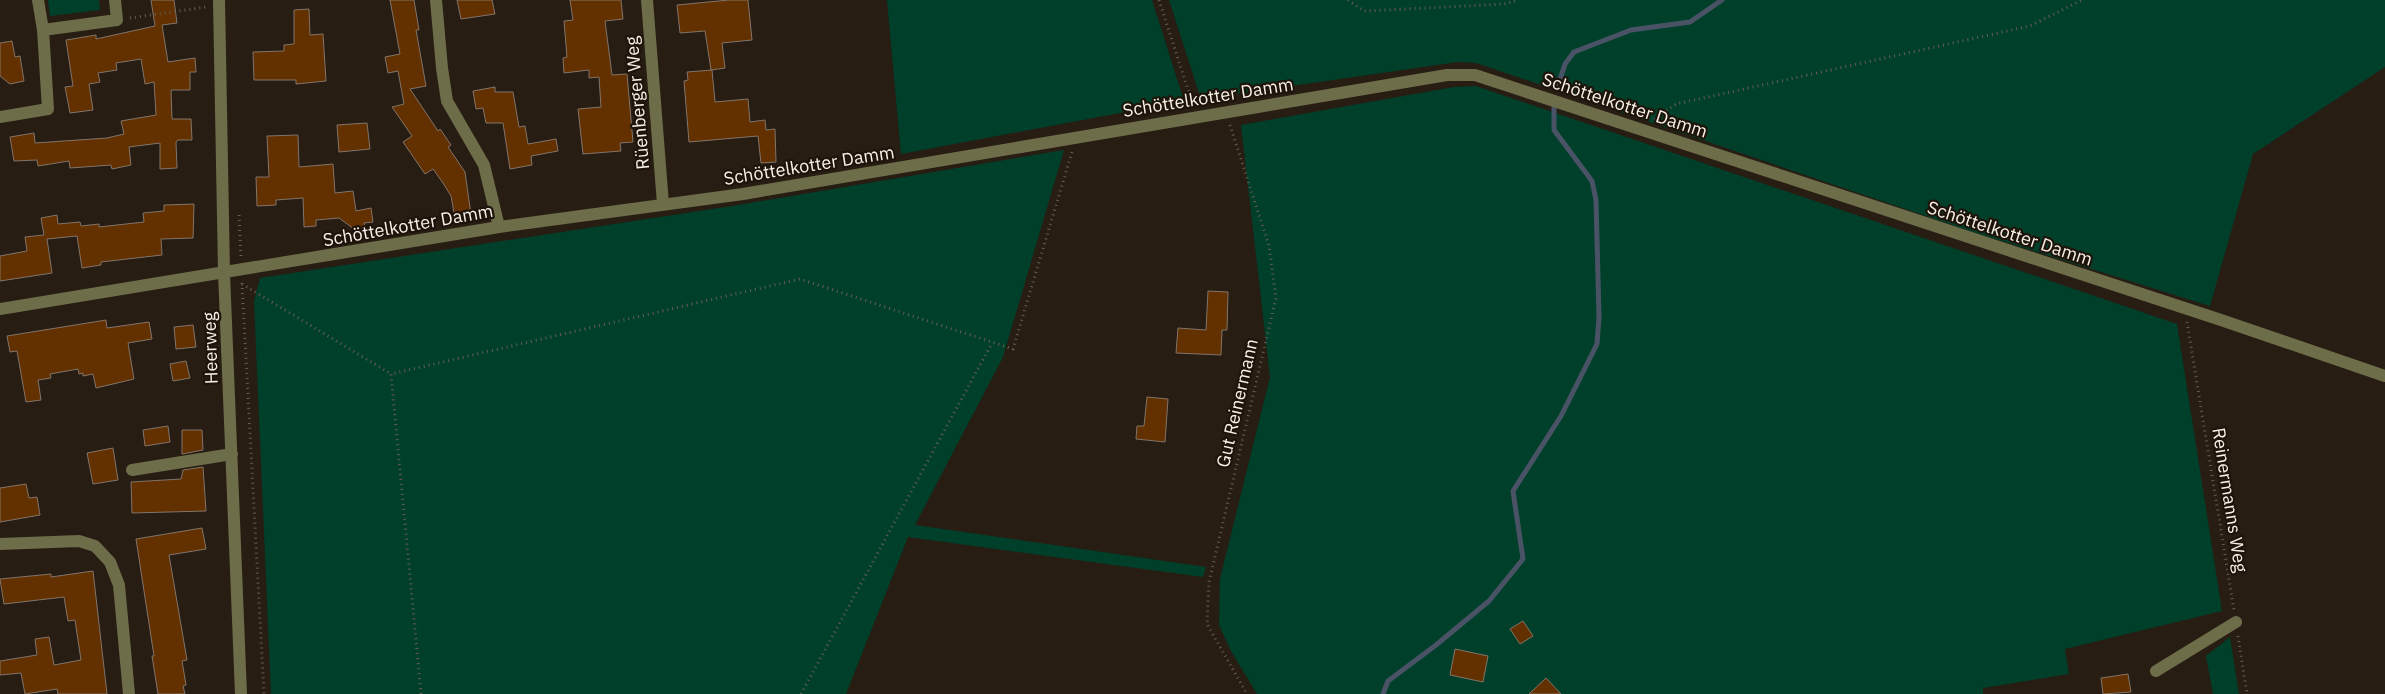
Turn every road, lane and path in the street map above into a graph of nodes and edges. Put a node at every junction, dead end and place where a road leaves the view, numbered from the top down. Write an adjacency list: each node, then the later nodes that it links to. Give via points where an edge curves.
1 (38, 0): 11 (street)
2 (115, 0): 10 (street)
3 (436, 0): 19 (street, via 448,101 484,165)
4 (647, 0): 17 (street, Rüenberger Weg)
5 (1159, 0): 14 (path)
6 (1348, 0): 7 (path, via 1364,11 1504,4)
7 (1519, 0)
8 (2082, 0): 15 (path, via 2030,26 1676,104)
9 (219, 3): 10 (path); 21 (street, Heerweg)
10 (117, 20): 11 (street)
11 (43, 30): 13 (street, via 48,109)
12 (1226, 112): 14 (street, Schöttelkotter Damm); 15 (street, Schöttelkotter Damm, via 1447,75 1475,75); 38 (path, Gut Reinermann, via 1270,246 1276,298 1209,582 1207,624)
13 (0, 117)
14 (1197, 117): 16 (street, Schöttelkotter Damm)
15 (1640, 128): 24 (street, Schöttelkotter Damm)
16 (1077, 137): 17 (street, Schöttelkotter Damm, via 743,194); 25 (path, via 1013,349)
17 (663, 204): 19 (street, Schöttelkotter Damm)
18 (239, 211): 20 (path)
19 (499, 227): 20 (street, Schöttelkotter Damm)
20 (241, 271): 21 (street, Schöttelkotter Damm); 22 (path)
21 (224, 273): 22 (path); 23 (street, Schöttelkotter Damm); 28 (street, Heerweg)
22 (242, 284): 26 (path); 35 (path)
23 (0, 309)
24 (2185, 310): 27 (street, Schöttelkotter Damm); 31 (path, Reinermanns Weg)
25 (992, 343): 26 (path, via 800,279); 37 (path)
26 (391, 374): 36 (path)
27 (2385, 376)
28 (232, 454): 29 (street); 34 (street, Heerweg)
29 (132, 470)
30 (0, 544): 33 (street, via 79,541 95,546 110,562 119,584)
31 (2236, 622): 32 (street); 39 (path, Reinermanns Weg)
32 (2156, 671)
33 (129, 694)
34 (241, 694)
35 (264, 694)
36 (421, 694)
37 (801, 694)
38 (1247, 694)
39 (2247, 694)

